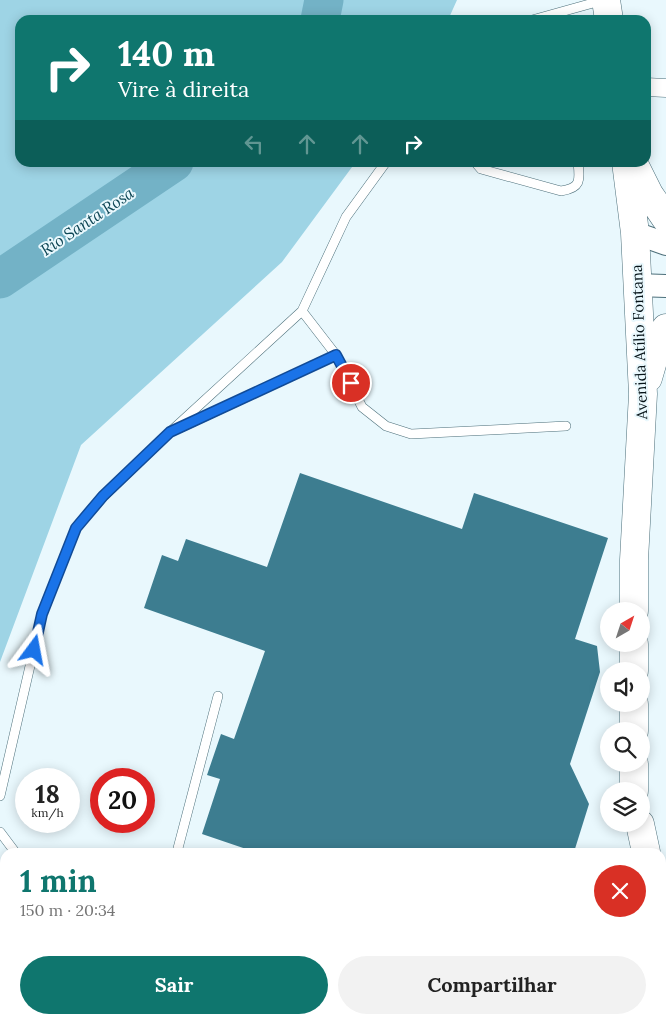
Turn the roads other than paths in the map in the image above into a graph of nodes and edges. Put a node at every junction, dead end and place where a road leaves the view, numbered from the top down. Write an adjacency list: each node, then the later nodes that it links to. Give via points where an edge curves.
1 (605, 0): 2 (lane); 3 (main road)
2 (550, 15)
3 (608, 15)
4 (651, 87): 5 (street)
5 (666, 88)
6 (382, 167): 16 (lane, via 346,217)
7 (479, 167): 8 (lane, via 561,191 573,189 577,184)
8 (578, 167)
9 (627, 167): 12 (main road, Avenida Atílio Fontana)
10 (636, 167): 11 (main road)
11 (666, 219)
12 (635, 233): 13 (street); 14 (main road, Avenida Atílio Fontana)
13 (666, 244)
14 (637, 285): 15 (street); 19 (main road, Avenida Atílio Fontana)
15 (666, 286)
16 (302, 312): 18 (lane); 21 (lane)
17 (666, 328): 19 (main road, via 654,354)
18 (336, 355): 20 (lane, via 362,407 386,426 411,434); 21 (lane)
19 (643, 394): 22 (main road, Avenida Atílio Fontana)
20 (566, 426)
21 (170, 432): 24 (lane, via 103,496 76,528 42,614)
22 (634, 602)
23 (218, 696): 28 (lane)
24 (0, 796)
25 (0, 832): 27 (lane)
26 (642, 832): 29 (main road)
27 (12, 848)
28 (178, 848)
29 (645, 848)

